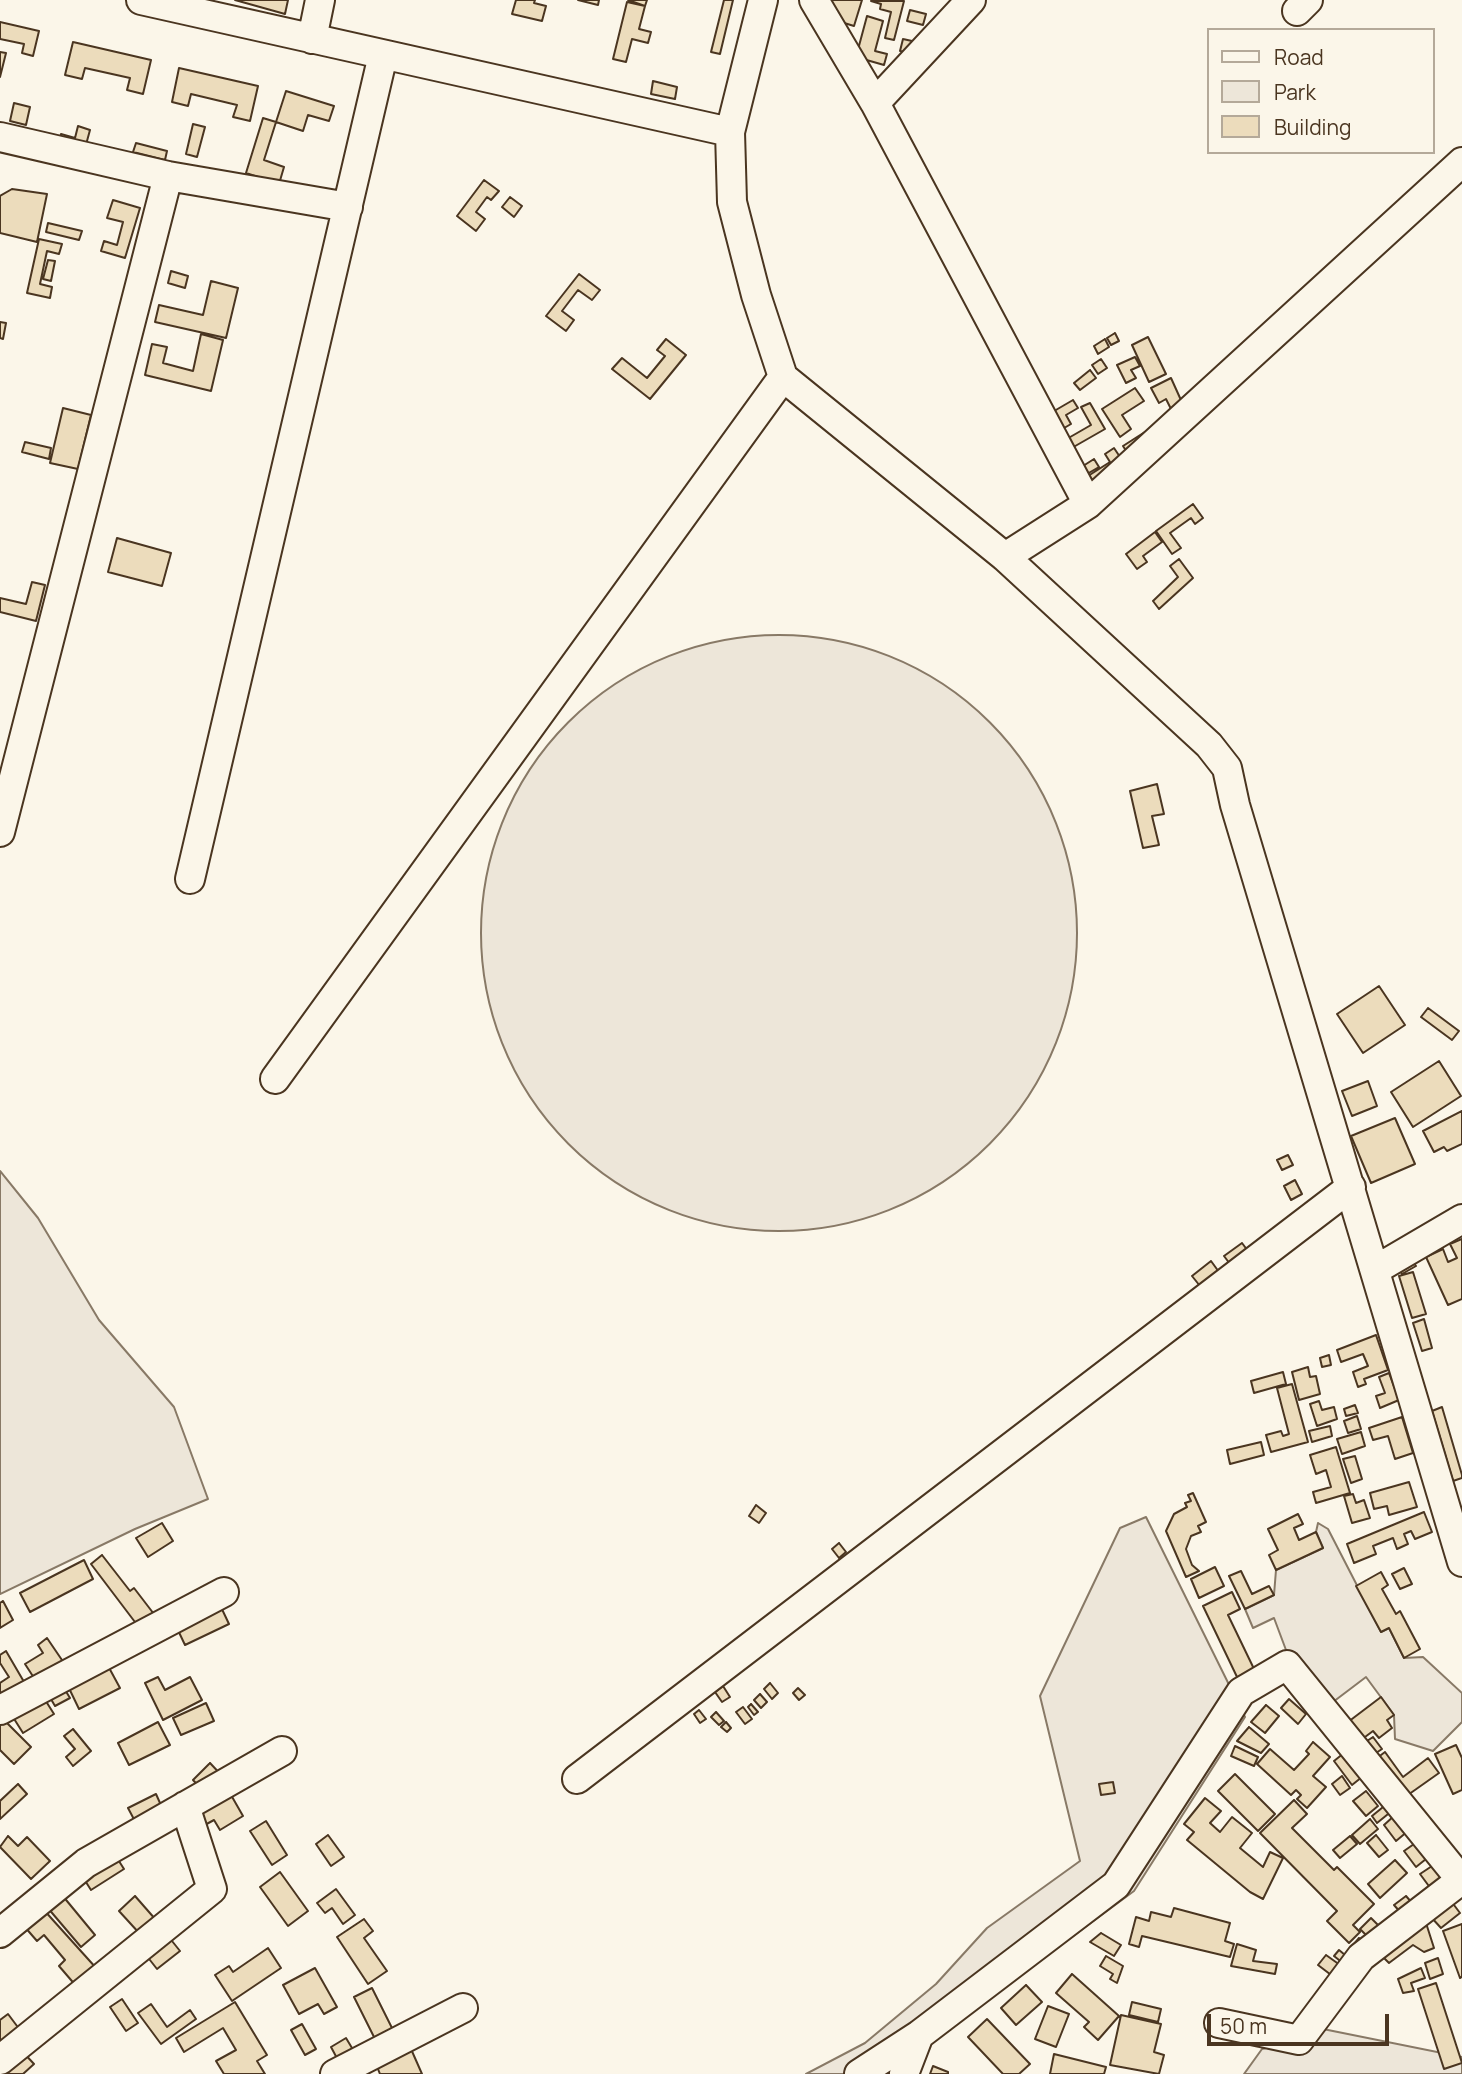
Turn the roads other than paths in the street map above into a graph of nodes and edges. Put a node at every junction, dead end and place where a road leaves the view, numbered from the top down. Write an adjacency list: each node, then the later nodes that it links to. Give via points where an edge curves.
1 (141, 0): 6 (street)
2 (320, 0): 6 (street)
3 (764, 0): 9 (street)
4 (814, 0): 8 (street)
5 (971, 0): 8 (street)
6 (312, 39): 7 (street)
7 (383, 55): 9 (street); 13 (street)
8 (875, 103): 15 (street)
9 (730, 132): 14 (street, via 732,202)
10 (0, 137): 12 (street)
11 (1462, 162): 15 (street)
12 (168, 176): 13 (street); 17 (street)
13 (348, 207): 18 (street)
14 (783, 377): 16 (street); 19 (street)
15 (1088, 504): 16 (street)
16 (1004, 557): 20 (street, via 1209,744 1227,768)
17 (0, 832)
18 (190, 879)
19 (275, 1079)
20 (1351, 1187): 22 (street); 27 (street)
21 (1462, 1220): 22 (street)
22 (1375, 1270): 23 (street)
23 (1462, 1562)
24 (224, 1592): 25 (street)
25 (0, 1710)
26 (282, 1751): 28 (street)
27 (577, 1779)
28 (184, 1806): 30 (street, via 86,1863); 34 (street, via 212,1889)
29 (1461, 1880): 32 (street, via 1361,1957 1299,2040); 33 (street, via 1287,1665 1241,1692 1116,1885)
30 (0, 1933)
31 (463, 2008): 35 (street)
32 (1219, 2023)
33 (919, 2035): 36 (street); 37 (street)
34 (0, 2060)
35 (335, 2074)
36 (859, 2074)
37 (904, 2074)

